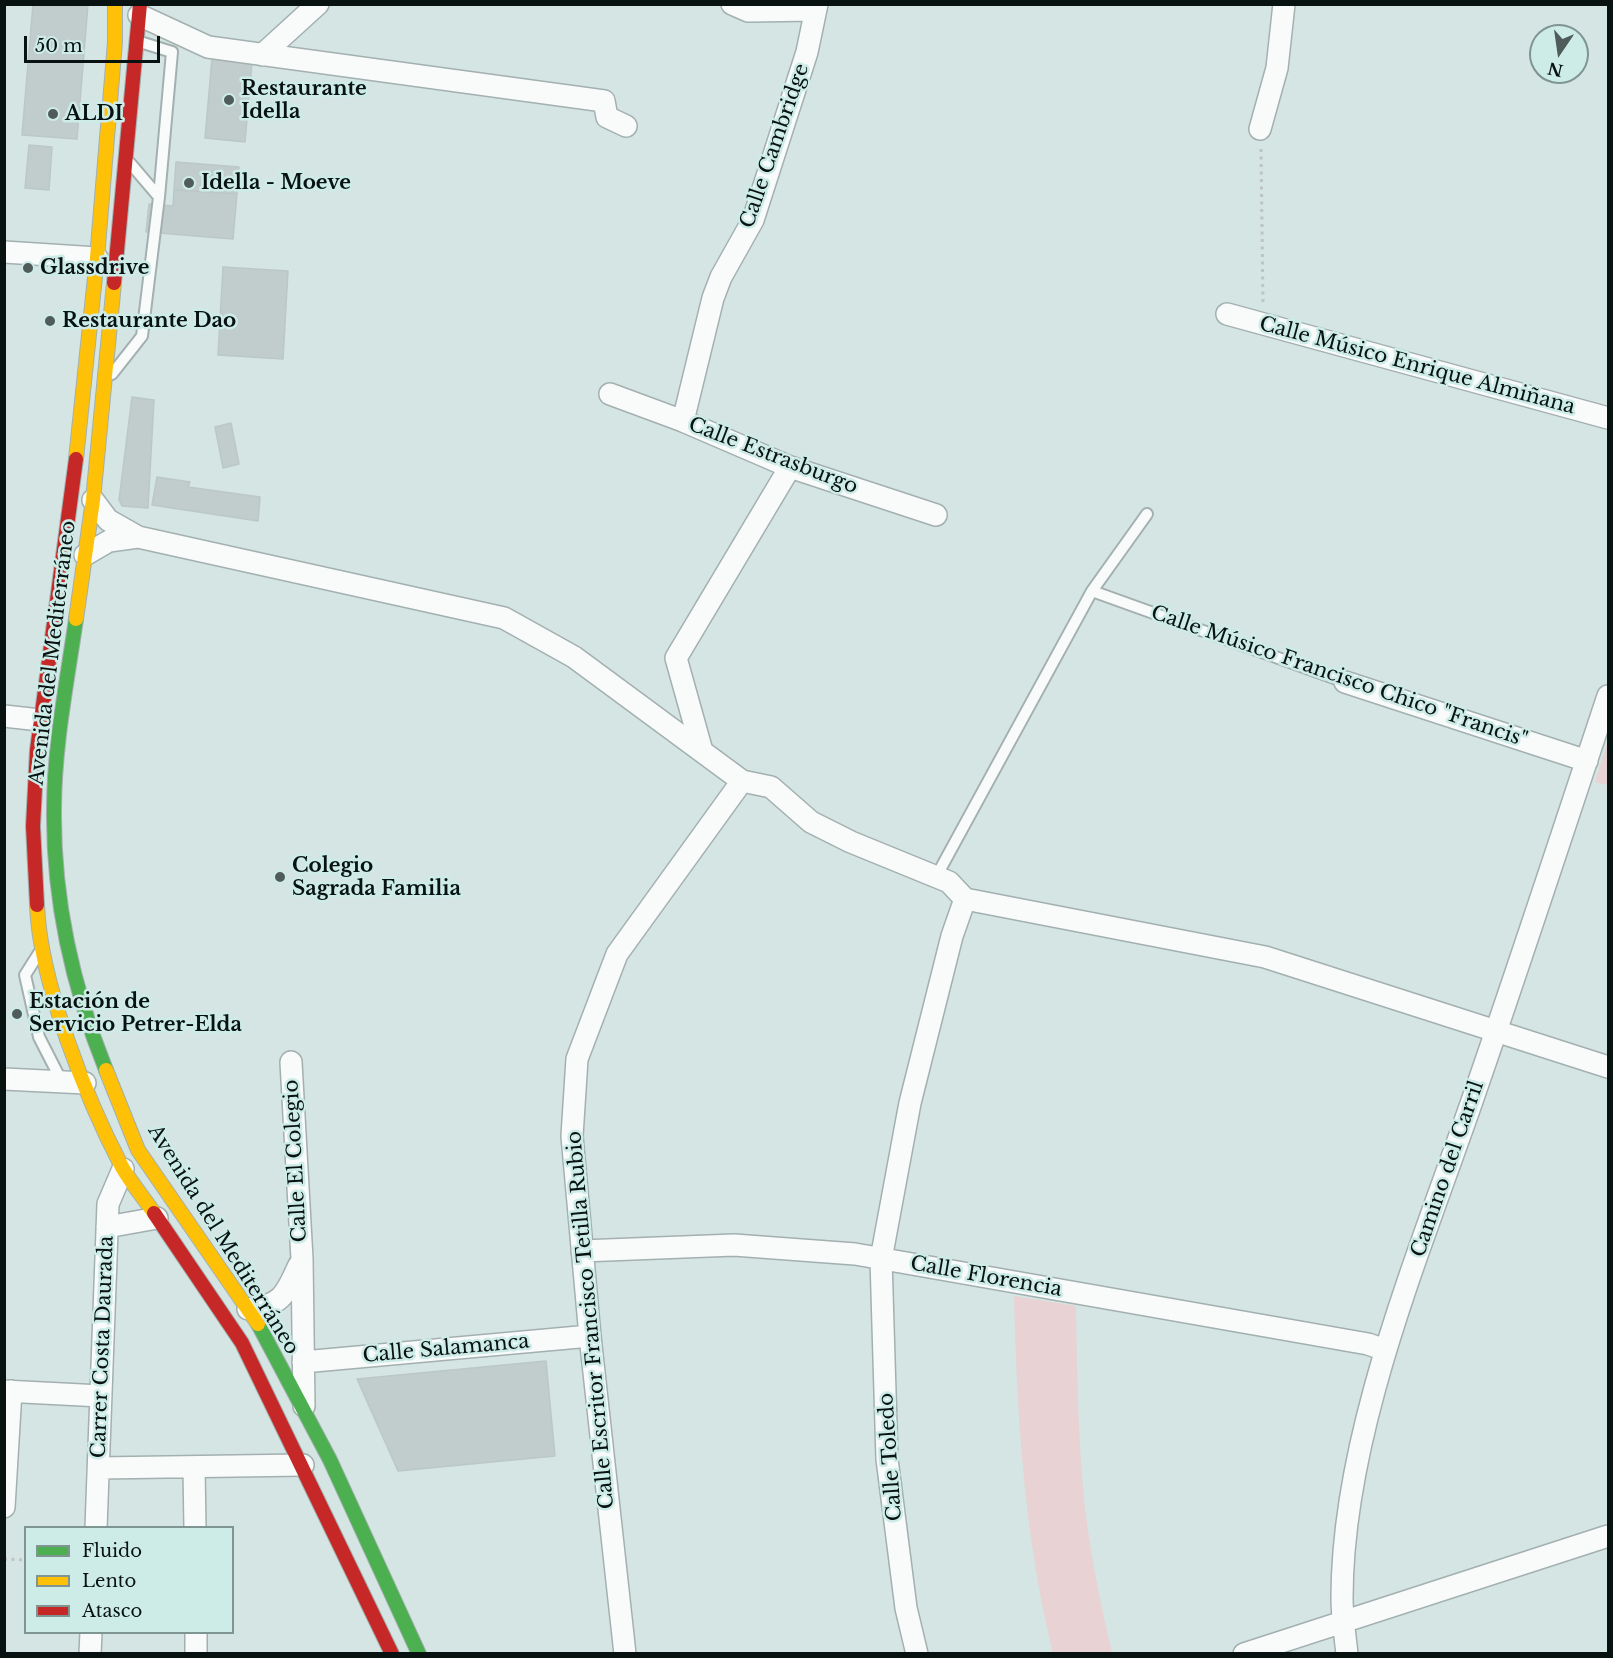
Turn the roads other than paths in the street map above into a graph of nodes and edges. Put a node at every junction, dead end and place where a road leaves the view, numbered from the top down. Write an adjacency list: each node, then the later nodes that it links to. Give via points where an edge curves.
1 (115, 4): 14 (street, Avenida del Mediterráneo)
2 (318, 4): 8 (street)
3 (732, 4): 5 (street, via 747,11)
4 (1284, 4): 10 (street, via 1277,68)
5 (816, 7): 19 (street, Calle Cambridge, via 807,52 753,220 713,298)
6 (139, 10): 7 (street, Avenida del Mediterráneo); 8 (street, via 208,47)
7 (137, 40): 11 (street, Avenida del Mediterráneo); 12 (lane, via 172,52)
8 (262, 54): 9 (street, via 604,101 607,117)
9 (626, 126)
10 (1260, 129)
11 (126, 159): 12 (lane); 16 (street, Avenida del Mediterráneo)
12 (159, 197): 16 (lane, via 142,336)
13 (4, 252): 14 (street)
14 (97, 258): 30 (street, Avenida del Mediterráneo, via 68,527)
15 (1227, 314): 18 (street, Calle Músico Enrique Almiñana)
16 (104, 383): 21 (street, Avenida del Mediterráneo)
17 (610, 394): 19 (street, Calle Estrasburgo)
18 (1608, 418)
19 (683, 421): 20 (street, Calle Estrasburgo)
20 (790, 467): 23 (street, Calle Estrasburgo); 31 (street, via 675,658)
21 (93, 500): 24 (street, via 108,520); 25 (street, Avenida del Mediterráneo)
22 (1147, 514): 26 (lane)
23 (936, 515)
24 (138, 537): 25 (street, via 109,542); 31 (street, via 504,618 574,657)
25 (85, 555): 49 (street, Avenida del Mediterráneo, via 60,728 54,810 58,894 84,1016 138,1150)
26 (1092, 591): 27 (lane, Calle Músico Francisco Chico "Francis"); 34 (lane)
27 (1345, 682): 32 (street, Calle Músico Francisco Chico "Francis")
28 (1608, 696): 32 (street, Camino del Carril)
29 (4, 716): 30 (street)
30 (40, 720): 36 (street, Avenida del Mediterráneo, via 33,826)
31 (702, 752): 33 (street)
32 (1587, 762): 37 (street, Camino del Carril)
33 (742, 781): 34 (street, via 771,787 811,822 851,843); 46 (street, Calle Escritor Francisco Tetilla Rubio, via 617,954 576,1059 572,1136)
34 (936, 877): 35 (street, via 949,882)
35 (965, 899): 37 (street, via 1265,957); 48 (street, Calle Toledo, via 910,1102)
36 (42, 948): 41 (lane, via 25,975 39,1037); 42 (street, Avenida del Mediterráneo, via 59,1013)
37 (1497, 1031): 39 (street); 51 (street, Camino del Carril)
38 (291, 1062): 47 (street, Calle El Colegio)
39 (1608, 1067)
40 (4, 1079): 41 (street)
41 (62, 1082): 42 (street)
42 (85, 1083): 43 (street, Avenida del Mediterráneo)
43 (123, 1169): 44 (street, Avenida del Mediterráneo); 45 (street, Carrer Costa Daurada, via 108,1204)
44 (157, 1218): 45 (street); 56 (street, Avenida del Mediterráneo, via 242,1343)
45 (107, 1227): 54 (street, Carrer Costa Daurada)
46 (582, 1251): 48 (street, Calle Florencia, via 734,1245); 50 (street, Calle Escritor Francisco Tetilla Rubio)
47 (302, 1259): 49 (street, Calle El Colegio, via 285,1295 267,1307); 52 (street, Calle El Colegio)
48 (881, 1259): 51 (street, Calle Florencia); 71 (street, Calle Toledo, via 888,1459 906,1608)
49 (248, 1309): 55 (street, Avenida del Mediterráneo)
50 (590, 1336): 52 (street, Calle Salamanca); 70 (street, Calle Escritor Francisco Tetilla Rubio)
51 (1385, 1350): 63 (street, Camino del Carril, via 1355,1474 1344,1563)
52 (303, 1362): 55 (street, Calle El Colegio)
53 (8, 1391): 54 (street); 59 (street)
54 (101, 1396): 57 (street, Carrer Costa Daurada)
55 (304, 1411): 69 (street, Avenida del Mediterráneo)
56 (303, 1465): 58 (street); 68 (street, Avenida del Mediterráneo)
57 (99, 1468): 58 (street); 60 (street, Carrer Costa Daurada)
58 (194, 1468): 61 (street)
59 (4, 1507)
60 (96, 1526)
61 (195, 1526)
62 (1608, 1536): 63 (street)
63 (1344, 1623): 72 (street); 73 (street, Camino del Carril)
64 (91, 1634): 66 (street)
65 (196, 1634): 67 (street)
66 (90, 1653)
67 (196, 1653)
68 (392, 1653)
69 (419, 1653)
70 (625, 1653)
71 (917, 1653)
72 (1244, 1653)
73 (1347, 1653)

